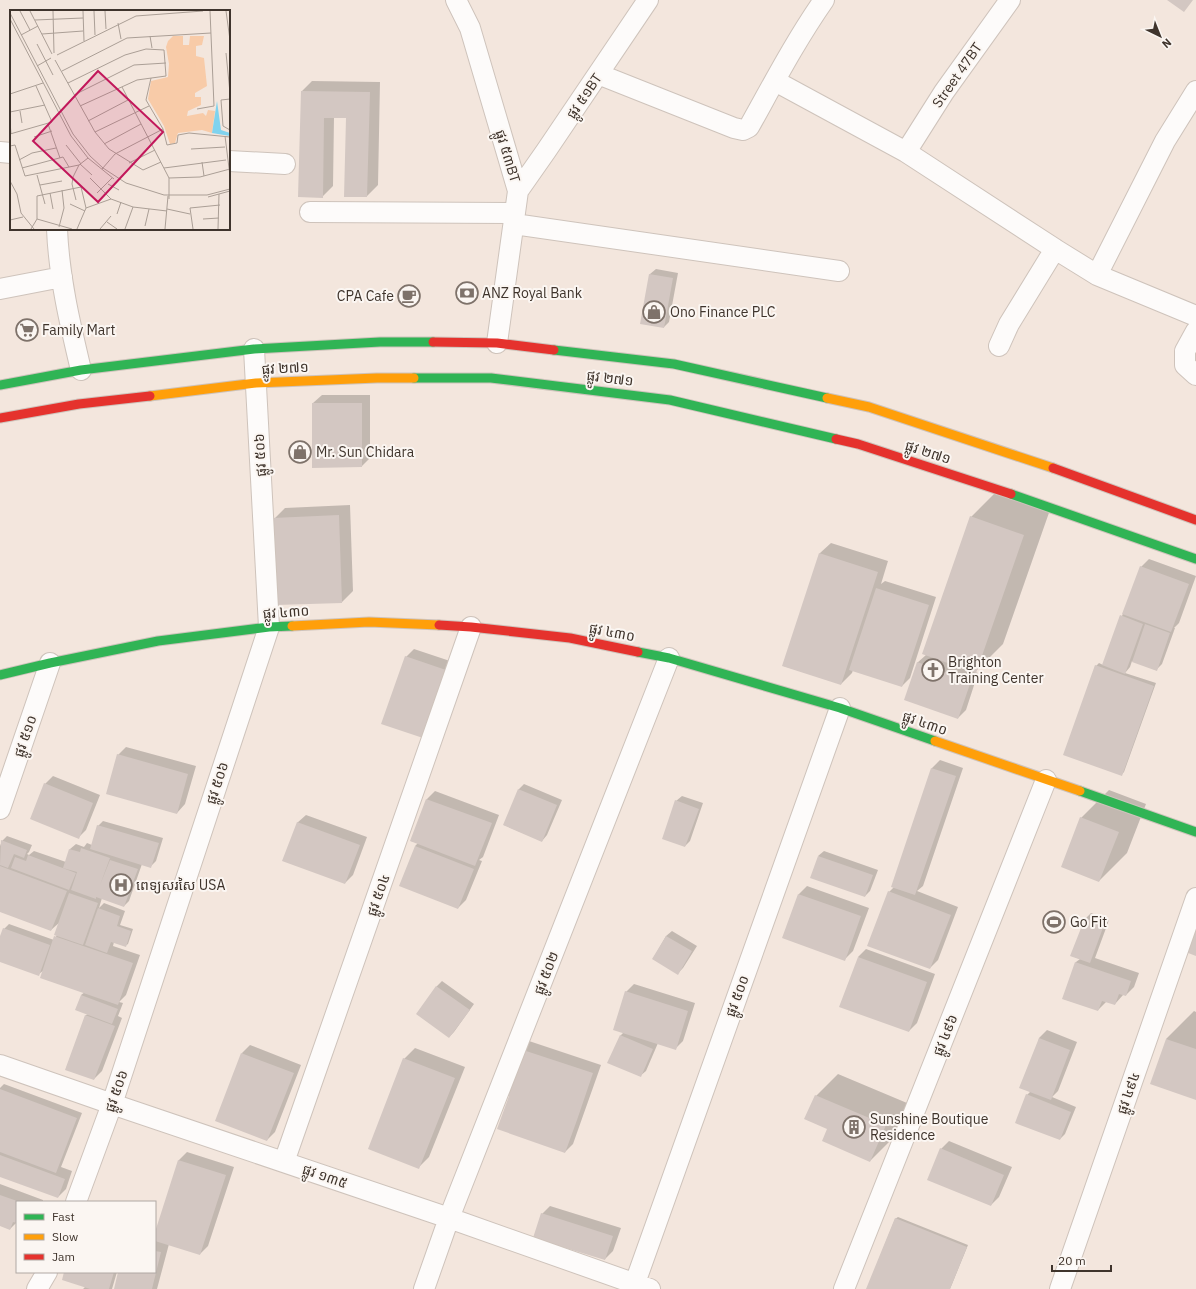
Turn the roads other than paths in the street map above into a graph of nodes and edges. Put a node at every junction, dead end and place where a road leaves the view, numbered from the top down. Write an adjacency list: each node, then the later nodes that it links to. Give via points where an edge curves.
1 (456, 0): 11 (street, ផ្លូវ ៥៣BT, via 470,28)
2 (648, 0): 5 (street, ផ្លូវ ៥១BT)
3 (824, 0): 6 (street)
4 (1010, 0): 8 (street, Street 47BT, via 944,92)
5 (598, 74): 6 (street, via 743,130 749,127); 11 (street, ផ្លូវ ៥១BT)
6 (775, 81): 8 (street)
7 (1196, 91): 17 (street, via 1164,141)
8 (906, 152): 15 (street)
9 (230, 162): 10 (street)
10 (285, 164)
11 (518, 191): 13 (street, ផ្លូវ ៥៣BT)
12 (310, 212): 13 (street)
13 (514, 218): 16 (street); 22 (street, ផ្លូវ ៥៣BT)
14 (57, 230): 18 (street)
15 (1055, 249): 17 (street); 23 (street)
16 (839, 271)
17 (1097, 275): 20 (street)
18 (62, 277): 19 (street); 25 (street)
19 (0, 289)
20 (1196, 316)
21 (1196, 331): 26 (street, via 1185,351 1185,365)
22 (497, 343): 24 (main road, ផ្លូវ ២៧១, via 380,342); 30 (main road, ផ្លូវ ២៧១, via 674,364 869,407 1039,463)
23 (998, 346)
24 (254, 349): 25 (main road, ផ្លូវ ២៧១); 27 (street, ផ្លូវ ៥០៦)
25 (81, 370): 28 (main road, ផ្លូវ ២៧១)
26 (1196, 374)
27 (256, 383): 29 (main road, ផ្លូវ ២៧១, via 79,404); 31 (main road, ផ្លូវ ២៧១, via 377,378 491,378 670,400 858,444); 32 (street, ផ្លូវ ៥០៦)
28 (0, 385)
29 (0, 418)
30 (1196, 520)
31 (1196, 559)
32 (268, 627): 33 (main road, ផ្លូវ ៤៣០, via 369,622); 35 (main road, ផ្លូវ ៤៣០, via 158,641); 43 (street, ផ្លូវ ៥០៦)
33 (471, 627): 34 (main road, ផ្លូវ ៤៣០, via 570,638); 44 (street, ផ្លូវ ៥០៤)
34 (669, 658): 37 (main road, ផ្លូវ ៤៣០); 46 (street, ផ្លូវ ៥០២)
35 (50, 663): 36 (main road, ផ្លូវ ៤៣០); 39 (street, ផ្លូវ ៥១០)
36 (0, 675)
37 (840, 708): 38 (main road, ផ្លូវ ៤៣០); 48 (street, ផ្លូវ ៥០០)
38 (1046, 780): 40 (main road, ផ្លូវ ៤៣០); 51 (street, ផ្លូវ ៤៩៦)
39 (0, 809)
40 (1196, 832)
41 (1196, 898): 52 (street, ផ្លូវ ៤៩៤)
42 (0, 1064): 43 (street, ផ្លូវ ១៣៥)
43 (112, 1104): 44 (street, ផ្លូវ ១៣៥); 45 (street, ផ្លូវ ៥០៦)
44 (284, 1162): 46 (street, ផ្លូវ ១៣៥)
45 (76, 1201)
46 (450, 1218): 48 (street, ផ្លូវ ១៣៥); 50 (street, ផ្លូវ ៥០២)
47 (46, 1273): 49 (street)
48 (643, 1286)
49 (37, 1289)
50 (424, 1289)
51 (844, 1289)
52 (1060, 1289)

